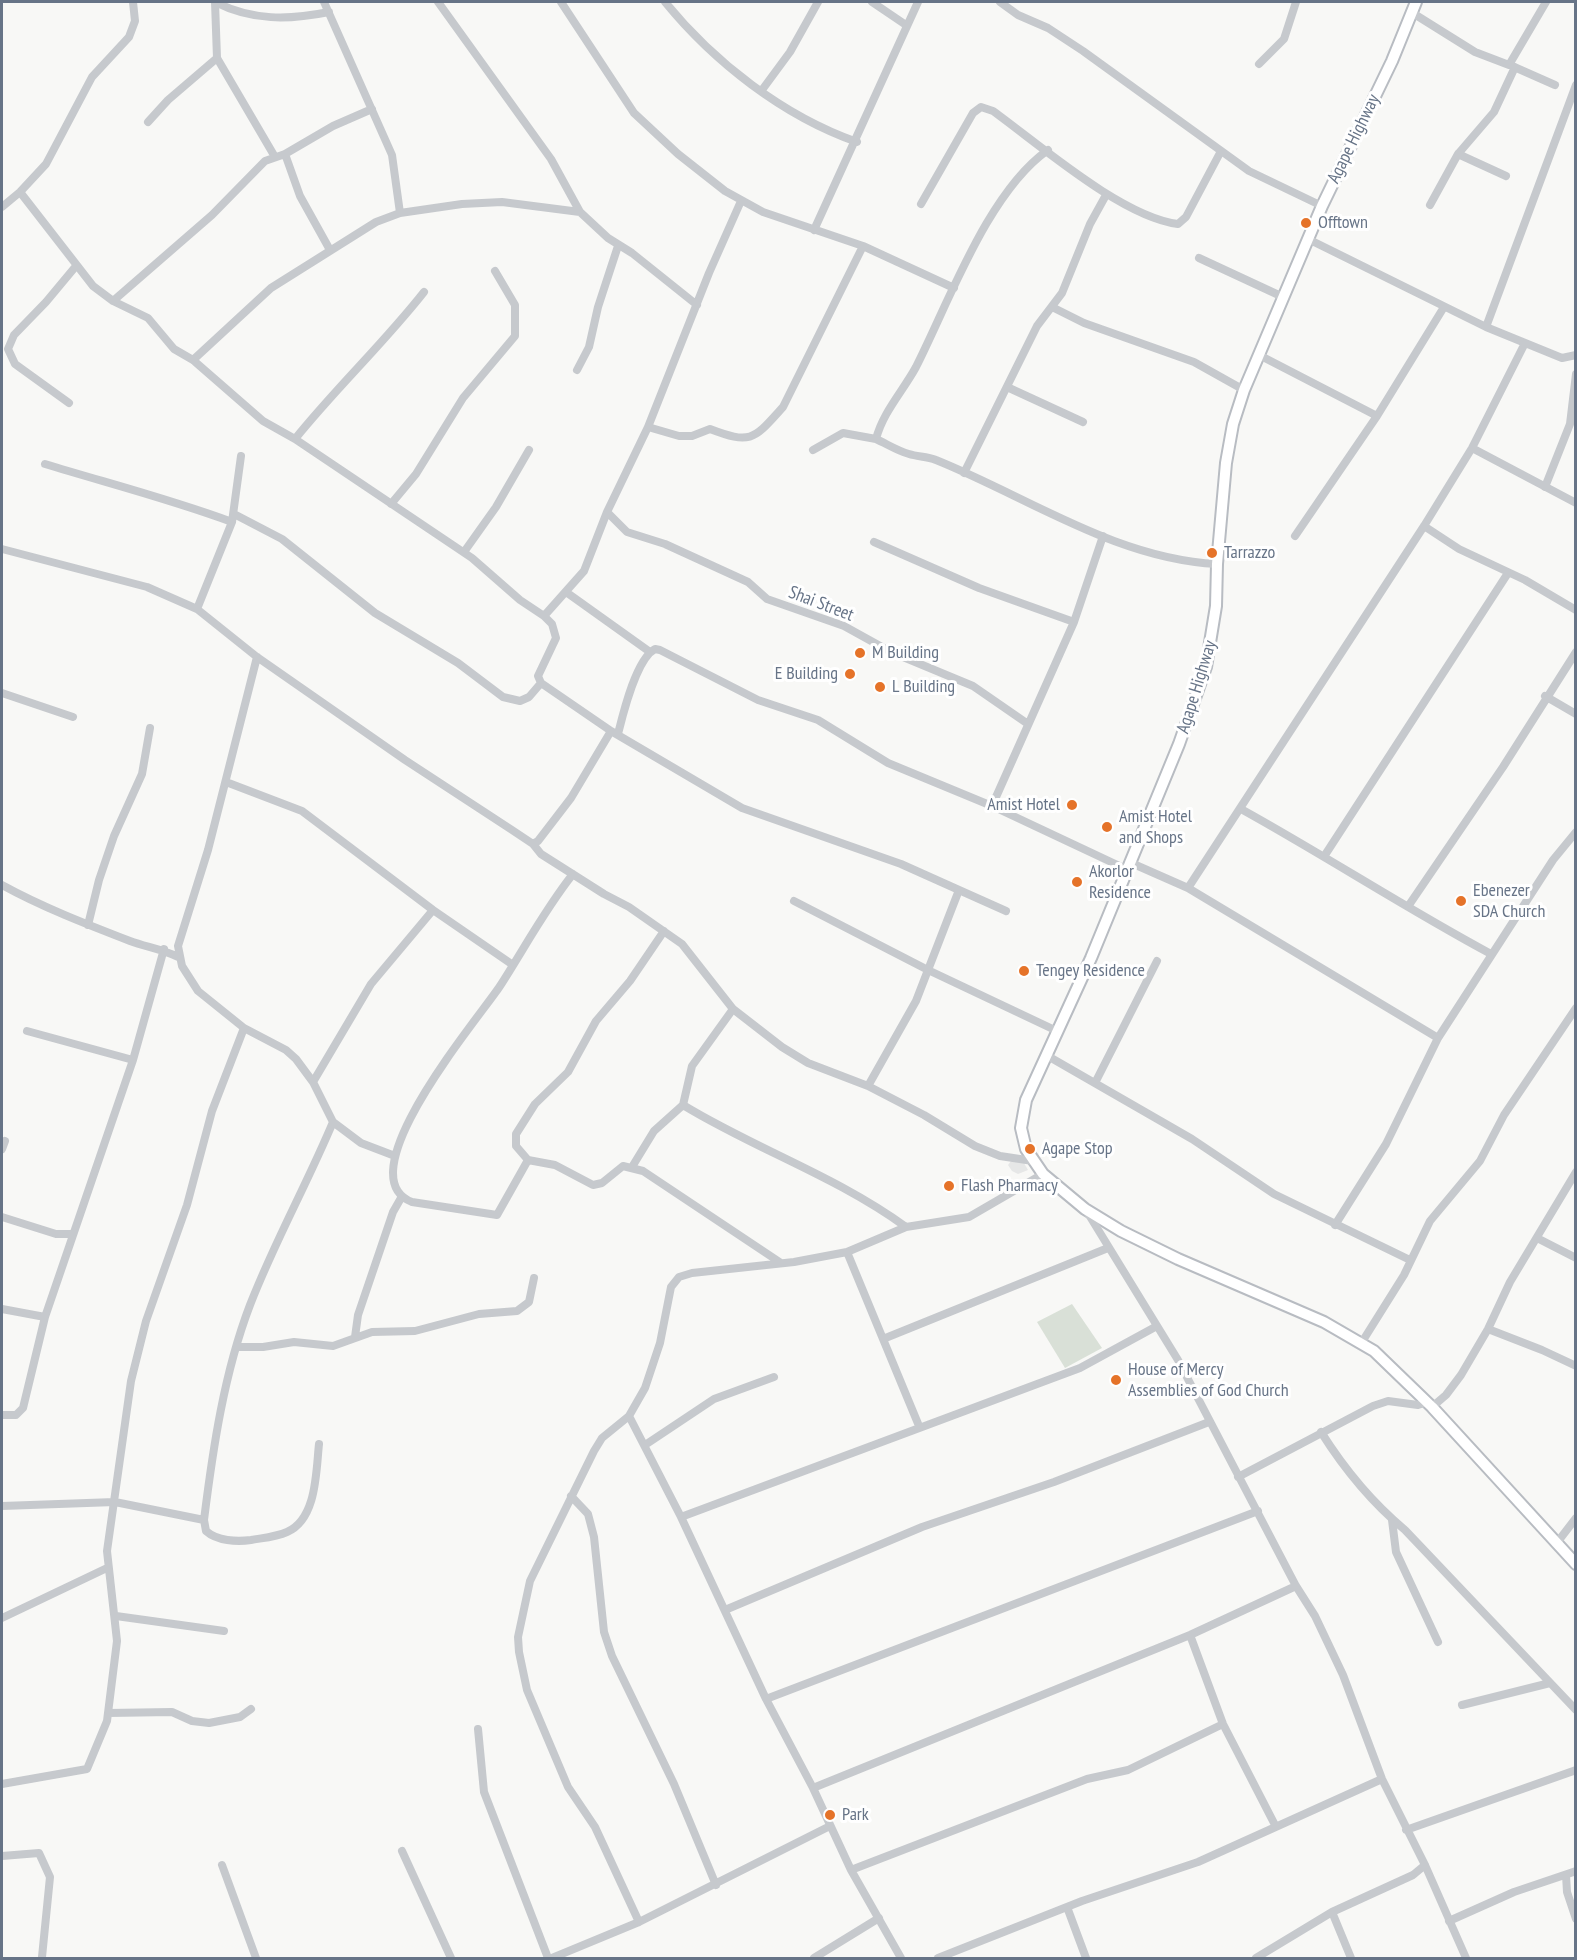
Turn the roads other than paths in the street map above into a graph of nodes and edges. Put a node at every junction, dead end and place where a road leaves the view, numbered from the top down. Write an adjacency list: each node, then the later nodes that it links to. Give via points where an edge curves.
1 (133, 2): 31 (street, via 135,21 129,37 92,77 46,164)
2 (215, 2): 14 (street, via 239,12 281,19); 16 (street)
3 (324, 2): 14 (street)
4 (438, 2): 38 (street, via 551,159)
5 (561, 2): 33 (street, via 648,128)
6 (665, 2): 21 (street, via 699,42)
7 (818, 2): 21 (street, via 790,52)
8 (872, 2): 15 (street)
9 (918, 2): 15 (street)
10 (1000, 2): 26 (street, via 1083,51)
11 (1296, 2): 17 (street, via 1284,39)
12 (1546, 2): 18 (street)
13 (1413, 7): 18 (street, via 1475,52); 36 (street, Agape Highway, via 1392,61)
14 (328, 12): 22 (street)
15 (906, 25): 24 (street)
16 (217, 58): 23 (street); 29 (street)
17 (1258, 64)
18 (1512, 66): 19 (street); 28 (street, via 1487,123)
19 (1555, 85)
20 (1575, 85): 55 (street)
21 (762, 90): 24 (street, via 820,129)
22 (372, 109): 27 (street); 39 (street, via 392,155)
23 (148, 122)
24 (857, 142): 40 (street)
25 (1048, 150): 32 (street); 34 (street, via 987,107 981,107 973,113); 48 (street, via 1031,162 1014,183)
26 (1221, 151): 32 (street, via 1194,205 1178,224 1155,218); 36 (street, via 1249,171)
27 (285, 154): 29 (street); 44 (street, via 300,196)
28 (1458, 154): 30 (street); 35 (street)
29 (275, 157): 51 (street, via 255,169 212,215)
30 (1506, 176)
31 (20, 192): 37 (street); 46 (street)
32 (1106, 195): 53 (street)
33 (741, 201): 40 (street); 52 (street)
34 (921, 204)
35 (1430, 205)
36 (1322, 206): 41 (street, Agape Highway)
37 (2, 207)
38 (580, 212): 39 (street, via 502,202); 42 (street)
39 (400, 213): 44 (street, via 357,232)
40 (814, 230): 43 (street)
41 (1308, 239): 50 (street, Agape Highway); 54 (street)
42 (618, 246): 52 (street); 60 (street, via 589,347)
43 (863, 246): 48 (street); 67 (street, via 783,407 766,427 739,439 710,429 679,436)
44 (330, 250): 59 (street, via 270,288)
45 (1199, 258): 50 (street)
46 (76, 266): 51 (street); 64 (street, via 14,335 8,350 15,363)
47 (495, 272): 78 (street, via 515,305 515,336 464,398 416,474)
48 (954, 288): 69 (street)
49 (424, 292): 68 (street)
50 (1284, 297): 57 (street, Agape Highway)
51 (113, 301): 59 (street, via 148,318 174,349)
52 (697, 305): 67 (street)
53 (1052, 307): 62 (street, via 1037,326); 63 (street, via 1084,323 1194,362)
54 (1444, 307): 55 (street); 65 (street)
55 (1486, 327): 56 (street)
56 (1525, 343): 58 (street, via 1562,358); 70 (street)
57 (1259, 355): 63 (street, Agape Highway); 65 (street)
58 (1575, 355)
59 (193, 360): 68 (street, via 263,421)
60 (577, 370)
61 (1575, 374): 76 (street, via 1570,424)
62 (1007, 387): 66 (street); 75 (street)
63 (1244, 390): 87 (street, Agape Highway, via 1229,441)
64 (69, 403)
65 (1377, 416): 83 (street)
66 (1083, 423)
67 (648, 427): 79 (street)
68 (295, 439): 78 (street)
69 (876, 439): 72 (street, via 843,433); 75 (street)
70 (1472, 448): 76 (street); 81 (street)
71 (529, 450): 86 (street)
72 (813, 450)
73 (241, 456): 80 (street)
74 (45, 464): 80 (street)
75 (964, 473): 82 (street)
76 (1545, 487): 77 (street)
77 (1575, 503)
78 (391, 504): 86 (street)
79 (607, 512): 89 (street, via 584,571); 102 (street, Shai Street, via 627,532 665,544 748,582 767,599 844,626 891,652 973,686)
80 (233, 518): 90 (street); 97 (street, via 282,540 375,613 458,663 503,697 520,701)
81 (1424, 526): 88 (street); 107 (street)
82 (1104, 536): 87 (street, via 1157,555); 93 (street)
83 (1295, 536)
84 (874, 542): 93 (street, via 979,588)
85 (2, 549): 90 (street, via 147,587)
86 (464, 552): 92 (street)
87 (1217, 564): 111 (street, Agape Highway, via 1216,606 1206,667 1179,744)
88 (1508, 573): 91 (street); 110 (street)
89 (567, 592): 92 (street); 94 (street)
90 (197, 609): 96 (street)
91 (1575, 610)
92 (544, 616): 97 (street, via 552,624 556,638 538,676)
93 (1074, 622): 102 (street)
94 (651, 652): 104 (street); 106 (street, via 660,650 758,700 818,720 888,763)
95 (1575, 652): 99 (street)
96 (257, 657): 105 (street); 109 (street)
97 (541, 683): 104 (street)
98 (2, 693): 101 (street)
99 (1545, 696): 100 (street); 117 (street, via 1503,767)
100 (1575, 714)
101 (73, 717)
102 (1028, 724): 106 (street)
103 (150, 728): 120 (street, via 142,774 114,836)
104 (615, 733): 109 (street, via 571,798); 115 (street, via 742,808 901,864)
105 (226, 782): 118 (street, via 302,811); 124 (street)
106 (992, 806): 111 (street, via 1079,852)
107 (1241, 809): 110 (street); 114 (street)
108 (1575, 832): 123 (street)
109 (533, 844): 112 (street, via 541,854)
110 (1325, 855): 117 (street)
111 (1127, 865): 114 (street); 132 (street, Agape Highway)
112 (573, 874): 121 (street); 126 (street)
113 (2, 885): 120 (street)
114 (1188, 888): 133 (street)
115 (959, 890): 119 (street); 127 (street)
116 (794, 901): 127 (street)
117 (1409, 905): 123 (street)
118 (433, 910): 126 (street); 136 (street, via 371,984)
119 (1006, 911)
120 (88, 925): 122 (street, via 135,943)
121 (664, 931): 129 (street, via 682,944); 142 (street, via 596,1022 567,1072 535,1104 516,1134 516,1146)
122 (164, 949): 124 (street); 135 (street)
123 (1491, 954): 133 (street)
124 (178, 957): 130 (street, via 198,991)
125 (1157, 961): 137 (street)
126 (513, 965): 141 (street, via 421,1097)
127 (928, 970): 132 (street); 138 (street, via 916,1001)
128 (1575, 1008): 157 (street, via 1504,1115 1480,1161 1430,1221)
129 (733, 1009): 138 (street, via 808,1063); 139 (street, via 692,1066)
130 (244, 1028): 136 (street, via 286,1050); 180 (street, via 212,1112 187,1205 139,1346)
131 (27, 1031): 135 (street)
132 (1057, 1031): 134 (street, Agape Highway)
133 (1438, 1038): 150 (street, via 1386,1144)
134 (1046, 1055): 137 (street); 143 (street, Agape Highway, via 1022,1115 1022,1137)
135 (133, 1060): 152 (street)
136 (314, 1082): 140 (street)
137 (1095, 1083): 150 (street, via 1192,1139 1274,1194)
138 (868, 1086): 143 (street, via 975,1146 1000,1156)
139 (683, 1105): 144 (street, via 654,1131); 151 (street, via 835,1181)
140 (333, 1122): 141 (street, via 361,1143); 167 (street, via 272,1254)
141 (395, 1156): 147 (street, via 394,1186)
142 (528, 1160): 144 (street, via 555,1165 592,1185 623,1166); 147 (street, via 497,1215)
143 (1033, 1161): 146 (street, Agape Highway)
144 (632, 1167): 158 (street, via 652,1176)
145 (1575, 1172): 153 (street)
146 (1043, 1174): 148 (street, Agape Highway); 151 (street, via 969,1217)
147 (401, 1198): 164 (street, via 358,1315)
148 (1085, 1209): 154 (street); 166 (street, Agape Highway, via 1143,1242)
149 (2, 1217): 152 (street, via 56,1234)
150 (1335, 1225): 157 (street)
151 (906, 1227): 155 (street)
152 (73, 1234): 161 (street)
153 (1538, 1238): 156 (street); 163 (street, via 1505,1290)
154 (1108, 1248): 162 (street); 165 (street)
155 (847, 1252): 158 (street); 165 (street)
156 (1575, 1258)
157 (1410, 1260): 166 (street)
158 (782, 1263): 172 (street, via 692,1273 675,1281 668,1296 654,1365)
159 (534, 1278): 164 (street, via 529,1302 518,1311 479,1314 421,1330)
160 (2, 1309): 161 (street)
161 (45, 1317): 171 (street, via 23,1408 16,1415)
162 (1157, 1326): 173 (street); 174 (street, via 1080,1368)
163 (1488, 1329): 168 (street); 170 (street, via 1446,1395)
164 (355, 1336): 167 (street, via 333,1346 294,1342)
165 (882, 1338): 174 (street)
166 (1362, 1342): 170 (street, Agape Highway)
167 (237, 1347): 185 (street, via 217,1431)
168 (1575, 1366)
169 (774, 1377): 177 (street, via 714,1399)
170 (1430, 1404): 175 (street, via 1388,1401); 187 (street, Agape Highway)
171 (2, 1415)
172 (629, 1416): 177 (street); 179 (street, via 602,1438)
173 (1209, 1422): 178 (street); 191 (street, via 1054,1482 922,1527)
174 (919, 1426): 183 (street)
175 (1321, 1432): 178 (street); 186 (street, via 1357,1484)
176 (319, 1444): 185 (street, via 311,1499 296,1527 262,1538 228,1540 206,1531)
177 (645, 1445): 183 (street)
178 (1238, 1477): 182 (street)
179 (571, 1496): 219 (street, via 588,1514 594,1537 604,1632 612,1656 686,1809); 225 (street, via 530,1581 518,1637 519,1652 527,1690 568,1787 595,1827)
180 (115, 1502): 181 (street); 185 (street); 189 (street, via 108,1533)
181 (2, 1506)
182 (1258, 1511): 190 (street); 198 (street)
183 (681, 1517): 191 (street)
184 (1575, 1518): 187 (street)
185 (204, 1520)
186 (1392, 1520): 196 (street, via 1396,1552); 197 (street)
187 (1556, 1544): 188 (street, Agape Highway)
188 (1575, 1564)
189 (107, 1568): 192 (street); 193 (street)
190 (1296, 1586): 195 (street); 206 (street, via 1343,1675)
191 (725, 1610): 198 (street)
192 (116, 1616): 194 (street); 202 (street, via 117,1641)
193 (2, 1618)
194 (224, 1631)
195 (1190, 1635): 203 (street); 208 (street)
196 (1438, 1642)
197 (1550, 1683): 199 (street); 201 (street)
198 (766, 1699): 208 (street)
199 (1462, 1705)
200 (251, 1709): 202 (street, via 240,1717 210,1723 172,1712)
201 (1575, 1710)
202 (108, 1713): 207 (street, via 87,1769)
203 (1223, 1724): 209 (street); 216 (street, via 1128,1770 1087,1779)
204 (478, 1729): 229 (street, via 484,1792)
205 (1575, 1770): 211 (street)
206 (1382, 1779): 209 (street); 211 (street)
207 (2, 1784)
208 (813, 1788): 210 (street)
209 (1275, 1825): 220 (street, via 1198,1862)
210 (830, 1826): 216 (street); 219 (street)
211 (1406, 1830): 215 (street)
212 (402, 1851): 228 (street)
213 (2, 1856): 226 (street, via 39,1853 46,1864 50,1876)
214 (222, 1865): 227 (street)
215 (1425, 1865): 221 (street, via 1404,1880); 224 (street)
216 (852, 1870): 222 (street)
217 (1575, 1871): 218 (street)
218 (1566, 1875): 223 (street); 224 (street, via 1522,1889)
219 (716, 1885): 225 (street)
220 (1067, 1907): 232 (street); 233 (street)
221 (1332, 1912): 234 (street); 235 (street)
222 (879, 1918): 230 (street); 231 (street)
223 (1575, 1919)
224 (1449, 1921): 236 (street)
225 (639, 1922): 229 (street)
226 (42, 1957)
227 (256, 1959)
228 (451, 1959)
229 (550, 1959)
230 (814, 1959)
231 (901, 1959)
232 (938, 1959)
233 (1086, 1959)
234 (1256, 1959)
235 (1351, 1959)
236 (1466, 1959)

